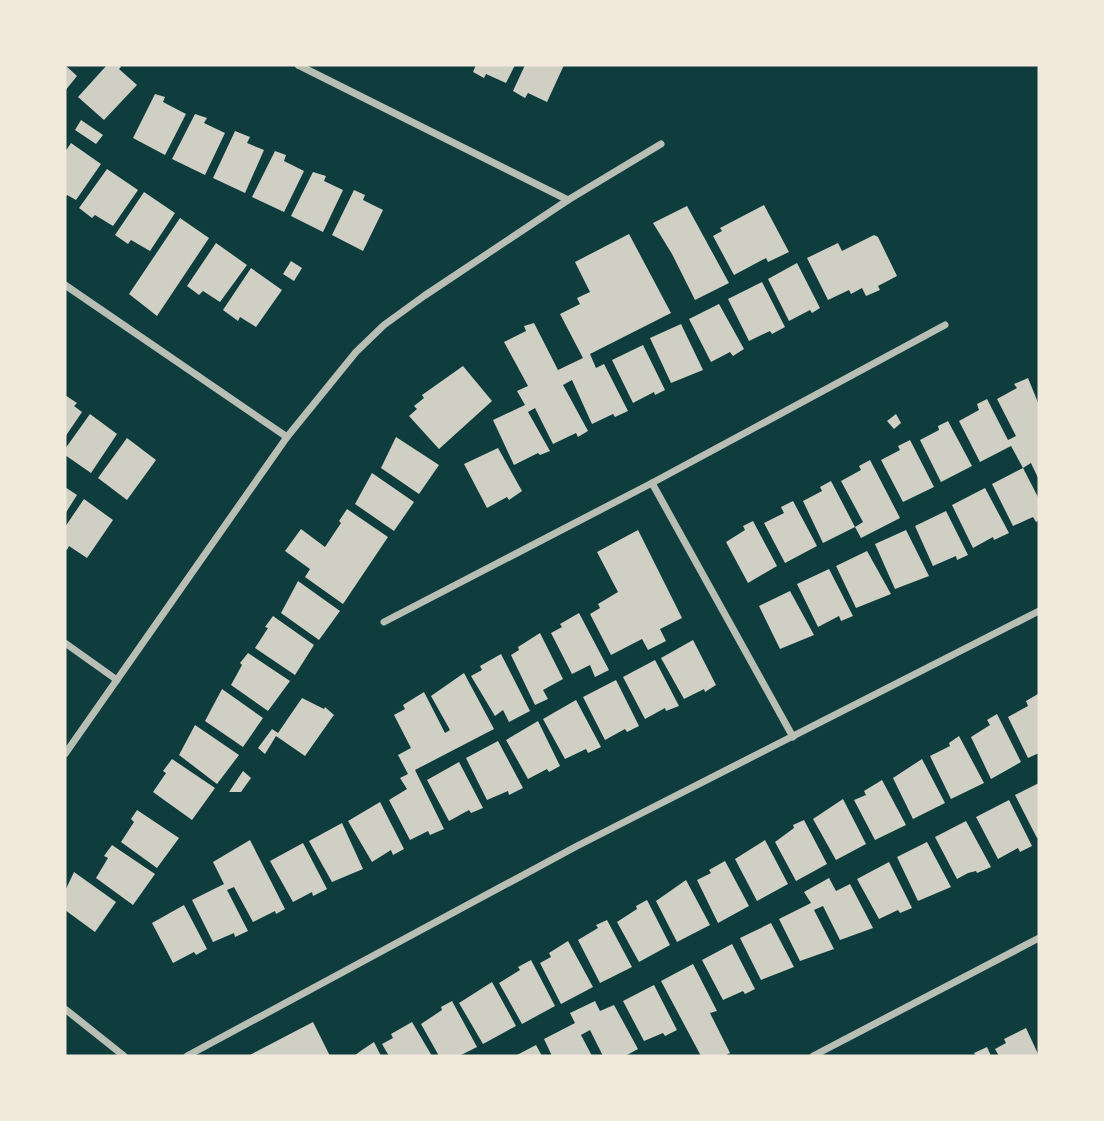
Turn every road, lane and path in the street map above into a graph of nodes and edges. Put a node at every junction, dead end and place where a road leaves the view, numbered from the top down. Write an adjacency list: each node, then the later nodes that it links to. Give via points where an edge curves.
1 (298, 65): 3 (street)
2 (661, 144): 3 (street)
3 (568, 200): 6 (street, via 384,325)
4 (65, 285): 6 (street)
5 (945, 326): 7 (street)
6 (287, 437): 11 (street)
7 (652, 483): 9 (street); 12 (street)
8 (1039, 611): 12 (street)
9 (384, 622)
10 (65, 643): 11 (street)
11 (117, 680): 13 (street)
12 (793, 737): 17 (street, via 577,846)
13 (65, 754)
14 (1039, 937): 18 (street)
15 (65, 1009): 16 (street)
16 (124, 1056)
17 (187, 1056)
18 (813, 1056)

